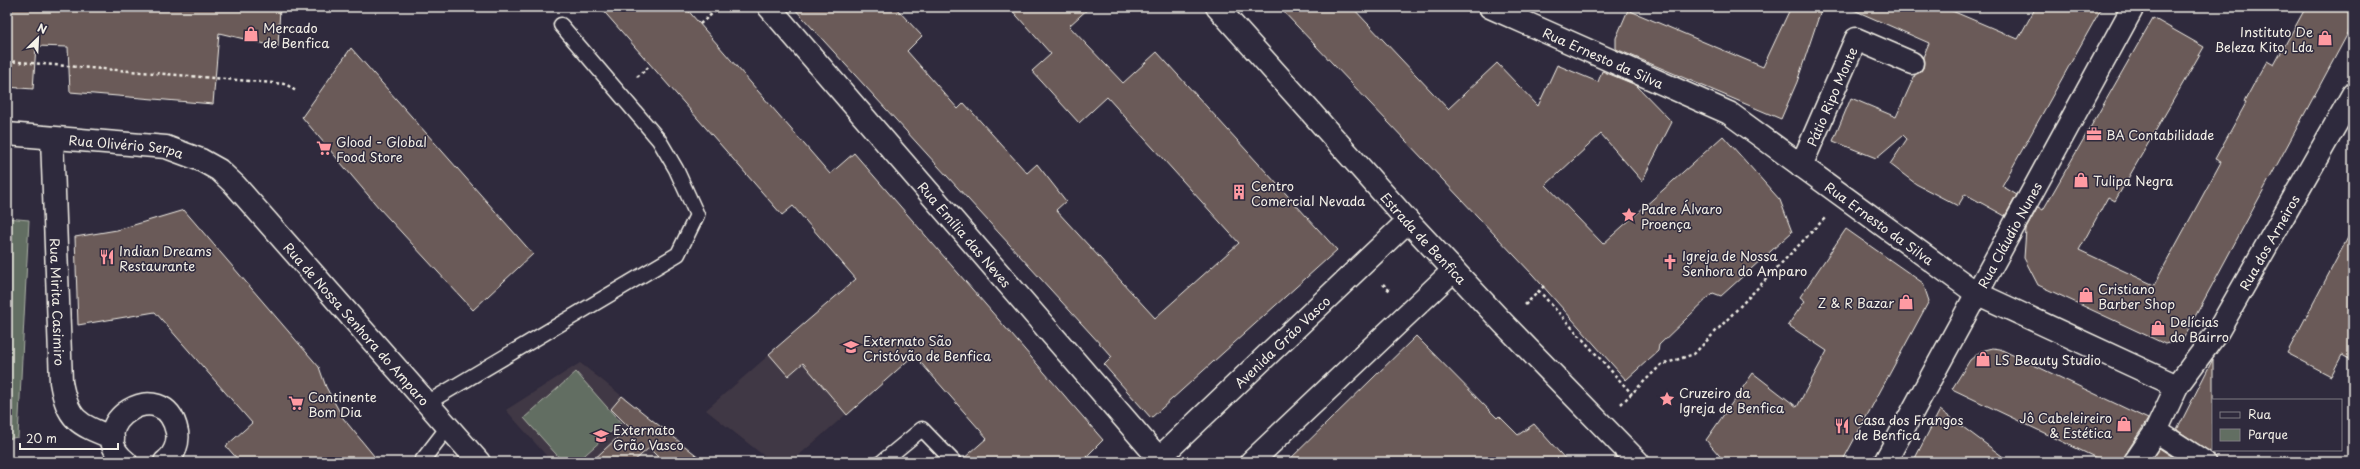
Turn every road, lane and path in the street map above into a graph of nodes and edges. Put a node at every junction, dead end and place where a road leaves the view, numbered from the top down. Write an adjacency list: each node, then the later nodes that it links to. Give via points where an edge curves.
1 (720, 7): 6 (path)
2 (769, 7): 30 (street, Rua Emília das Neves)
3 (1217, 7): 17 (street, Estrada de Benfica)
4 (1490, 7): 14 (street, Rua Ernesto da Silva, via 1729,113)
5 (2133, 7): 21 (street, Rua Cláudio Nunes)
6 (700, 24)
7 (562, 25): 25 (lane, via 659,140 676,169 697,215 678,254)
8 (7, 61): 10 (path, via 286,84)
9 (1912, 63): 14 (street, Pátio Ripo Monte, via 1856,39)
10 (297, 92)
11 (2353, 94): 23 (street, Rua dos Arneiros, via 2218,331)
12 (7, 134): 13 (street, Rua Olivério Serpa)
13 (52, 138): 15 (street, Rua Olivério Serpa, via 166,146 219,170); 29 (street, Rua Mirita Casimiro, via 61,382 65,404 73,417 86,427)
14 (1801, 166): 16 (street, Rua Ernesto da Silva)
15 (235, 185): 25 (street, Rua de Nossa Senhora do Amparo)
16 (1845, 198): 21 (street, Rua Ernesto da Silva); 24 (path, via 1694,354 1661,365)
17 (1408, 221): 18 (street, Avenida Grão Vasco); 19 (street, Estrada de Benfica)
18 (1364, 263): 22 (path); 30 (street, Avenida Grão Vasco)
19 (1454, 270): 22 (street); 26 (street, Estrada de Benfica)
20 (1544, 286): 24 (path, via 1539,291)
21 (1976, 293): 23 (street, Rua Ernesto da Silva); 39 (street, Rua Cláudio Nunes)
22 (1410, 313): 37 (street)
23 (2177, 386): 28 (street)
24 (1632, 394): 26 (path)
25 (427, 403): 27 (street, Rua de Nossa Senhora do Amparo)
26 (1602, 425): 38 (street, Estrada de Benfica)
27 (448, 427): 33 (lane); 34 (street, Rua de Nossa Senhora do Amparo)
28 (2156, 431): 40 (street); 41 (street)
29 (113, 438): 31 (street, via 118,454); 32 (street, via 117,421 129,409 144,404 161,409 173,419 178,435 174,452)
30 (1158, 461)
31 (126, 462)
32 (165, 462)
33 (422, 462)
34 (478, 462)
35 (882, 462): 36 (lane, via 922,429)
36 (954, 462)
37 (1251, 462)
38 (1638, 462)
39 (1884, 462)
40 (2135, 462)
41 (2204, 462)

